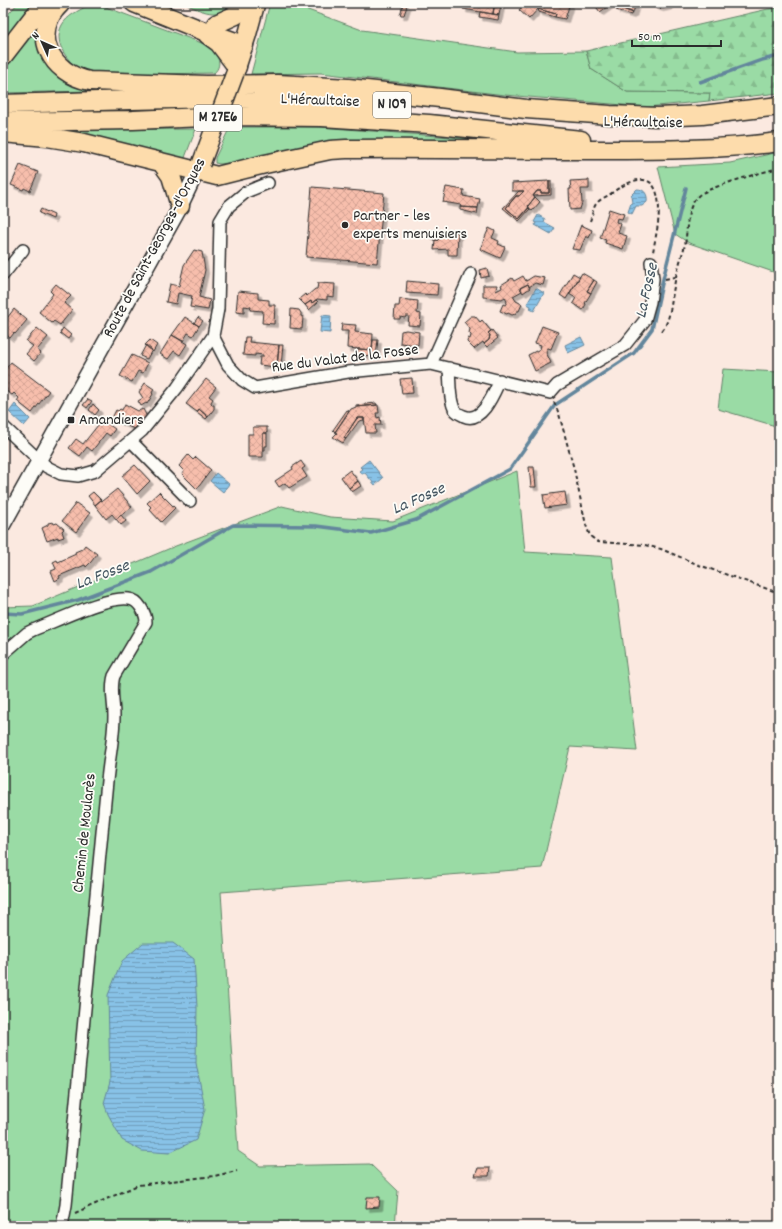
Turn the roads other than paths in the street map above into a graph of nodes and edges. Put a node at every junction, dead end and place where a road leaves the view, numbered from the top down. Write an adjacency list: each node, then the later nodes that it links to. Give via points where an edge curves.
1 (46, 3): 9 (highway)
2 (61, 3): 12 (highway, via 48,20 46,28 45,38 49,51 63,70 76,78 95,82 278,84 348,88 610,116 680,116)
3 (134, 3): 7 (highway)
4 (162, 3): 7 (highway)
5 (250, 3): 7 (highway, via 236,15)
6 (256, 3): 8 (main road, Route de Saint-Georges-d'Orques / M 27E6)
7 (208, 27): 8 (highway); 10 (highway)
8 (246, 41): 10 (main road, Route de Saint-Georges-d'Orques / M 27E6)
9 (3, 56)
10 (236, 70): 19 (main road, Route de Saint-Georges-d'Orques / M 27E6, bridge)
11 (3, 104): 13 (highway, L'Héraultaise / N 109, via 159,99 324,100 539,119 670,125 735,123)
12 (779, 106)
13 (779, 116)
14 (3, 122): 16 (highway, L'Héraultaise / N 109, via 267,116 429,124 583,140 657,141 745,138)
15 (3, 133): 18 (highway, via 84,143)
16 (779, 134)
17 (779, 142): 19 (highway, via 745,147 640,150 346,149 330,150 217,176)
18 (161, 162): 19 (highway); 21 (highway, via 171,176)
19 (199, 168): 21 (street, Route de Saint-Georges-d'Orques / M 27E6)
20 (268, 182): 26 (street, via 246,192 229,206 220,221 218,309)
21 (180, 206): 32 (street, Route de Saint-Georges-d'Orques / M 27E6)
22 (22, 250): 25 (street)
23 (651, 262): 29 (street, Rue du Valat de la Fosse, via 653,279 645,320 625,345 557,386 550,393)
24 (471, 274): 27 (street)
25 (3, 275)
26 (213, 336): 27 (street, Rue du Valat de la Fosse, via 228,365 242,380 255,388 348,372); 31 (street, via 177,388 142,432)
27 (431, 364): 28 (street, Rue du Valat de la Fosse)
28 (449, 368): 29 (street, Rue du Valat de la Fosse); 29 (street, via 453,407 458,414 466,417 476,416 481,412)
29 (500, 380)
30 (3, 426): 32 (street)
31 (131, 441): 32 (street, via 95,471 78,476 61,474); 33 (street)
32 (39, 460): 34 (street, M 27E6)
33 (190, 501)
34 (3, 524)
35 (3, 654): 36 (street, Chemin de Moularès, via 33,630 116,599 131,599 146,615 146,622 112,682 114,728)
36 (63, 1221)

